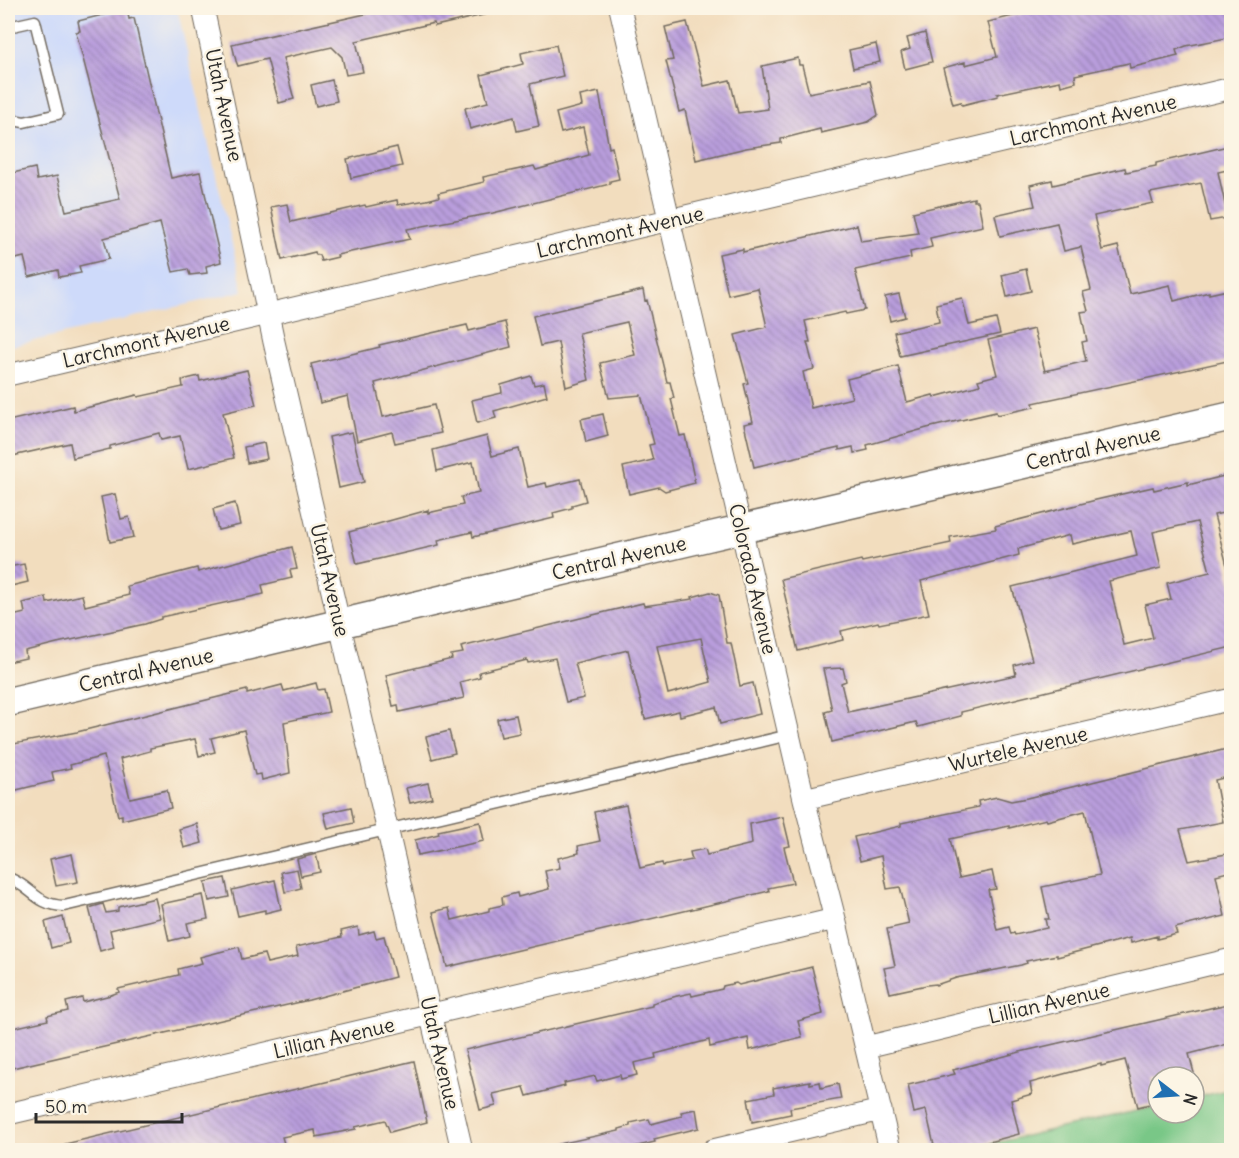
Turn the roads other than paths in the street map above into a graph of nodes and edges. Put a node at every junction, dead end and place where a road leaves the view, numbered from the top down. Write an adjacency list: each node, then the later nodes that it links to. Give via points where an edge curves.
1 (203, 8): 7 (street, Utah Avenue)
2 (620, 8): 6 (street, Colorado Avenue)
3 (8, 27): 5 (lane, via 35,21 58,114 24,122)
4 (1232, 88): 6 (street, Larchmont Avenue)
5 (8, 119)
6 (669, 220): 7 (street, Larchmont Avenue); 10 (street, Colorado Avenue)
7 (268, 313): 8 (street, Larchmont Avenue); 11 (street, Utah Avenue)
8 (8, 375)
9 (1232, 416): 10 (street, Central Avenue)
10 (742, 530): 11 (street, Central Avenue); 14 (street, Colorado Avenue)
11 (340, 623): 13 (street, Central Avenue); 16 (street, Utah Avenue)
12 (1232, 699): 15 (street, Wurtele Avenue)
13 (8, 702)
14 (789, 735): 15 (street, Colorado Avenue); 16 (lane)
15 (804, 799): 18 (street, Colorado Avenue)
16 (388, 829): 17 (lane, via 64,906 45,903 24,885); 20 (street, Utah Avenue)
17 (8, 878)
18 (836, 919): 20 (street, Lillian Avenue); 21 (street, Colorado Avenue)
19 (1232, 959): 21 (street, Lillian Avenue)
20 (430, 1015): 23 (street, Lillian Avenue); 24 (street, Utah Avenue)
21 (866, 1047): 22 (street, Colorado Avenue)
22 (881, 1110): 25 (street); 26 (street, Colorado Avenue)
23 (8, 1114)
24 (462, 1150)
25 (713, 1150)
26 (890, 1150)

